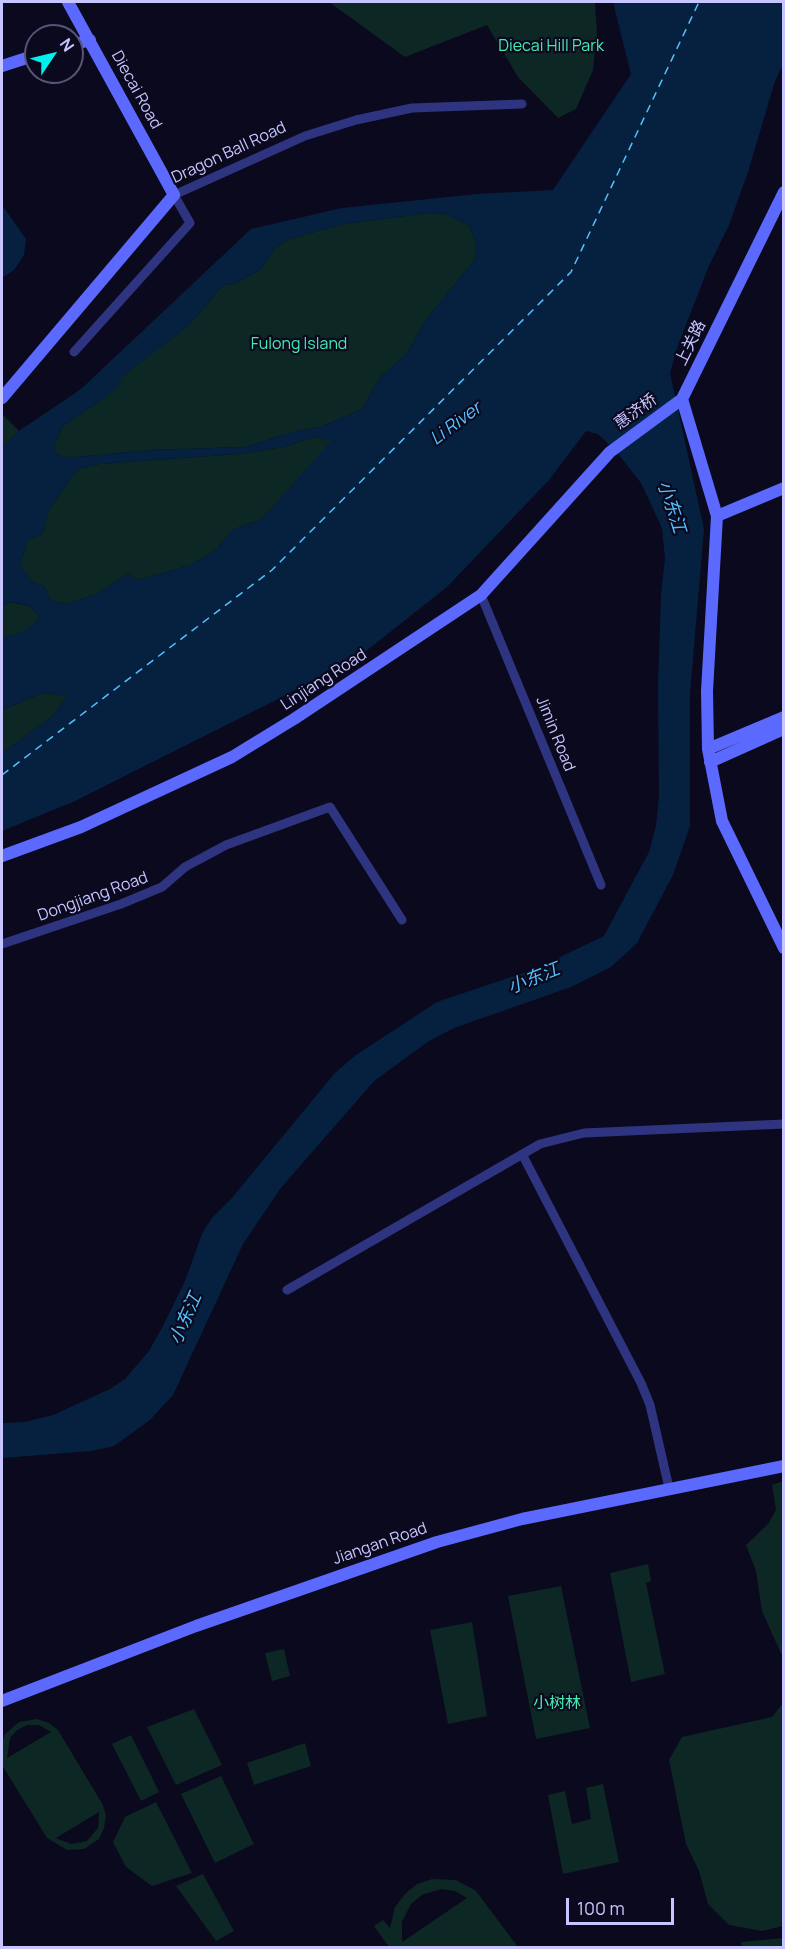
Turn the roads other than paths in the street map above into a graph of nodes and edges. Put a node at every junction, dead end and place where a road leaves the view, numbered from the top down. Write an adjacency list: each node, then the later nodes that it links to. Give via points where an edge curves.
1 (68, 2): 2 (street, Diecai Road)
2 (90, 40): 3 (street); 8 (street, Diecai Road)
3 (84, 42)
4 (24, 59): 5 (street)
5 (2, 66)
6 (522, 104): 8 (street, Dragon Ball Road, via 412,108 356,120 305,136)
7 (783, 192): 11 (street, 上关路)
8 (174, 195): 9 (street, via 190,223); 10 (street, Dragon Ball Road)
9 (74, 352)
10 (2, 398)
11 (682, 399): 12 (street, 惠济桥); 14 (street)
12 (610, 452): 15 (street, Linjiang Road)
13 (783, 488): 14 (street)
14 (717, 516): 18 (street, via 707,691)
15 (482, 595): 20 (street, Linjiang Road, via 232,757 81,827); 21 (street, Jimin Road)
16 (783, 717): 18 (street)
17 (783, 729): 19 (street)
18 (708, 749): 19 (street)
19 (710, 762): 24 (street, via 722,821)
20 (2, 856)
21 (601, 885)
22 (402, 920): 23 (street, Dongjiang Road, via 330,807 226,845 185,867 162,887)
23 (2, 944)
24 (783, 948)
25 (783, 1124): 26 (street, via 584,1133 540,1144)
26 (522, 1154): 27 (street); 29 (street, via 641,1383 650,1405)
27 (287, 1290)
28 (783, 1466): 29 (street, Jiangan Road)
29 (669, 1488): 30 (street, Jiangan Road, via 522,1519 437,1542 196,1626)
30 (2, 1701)

